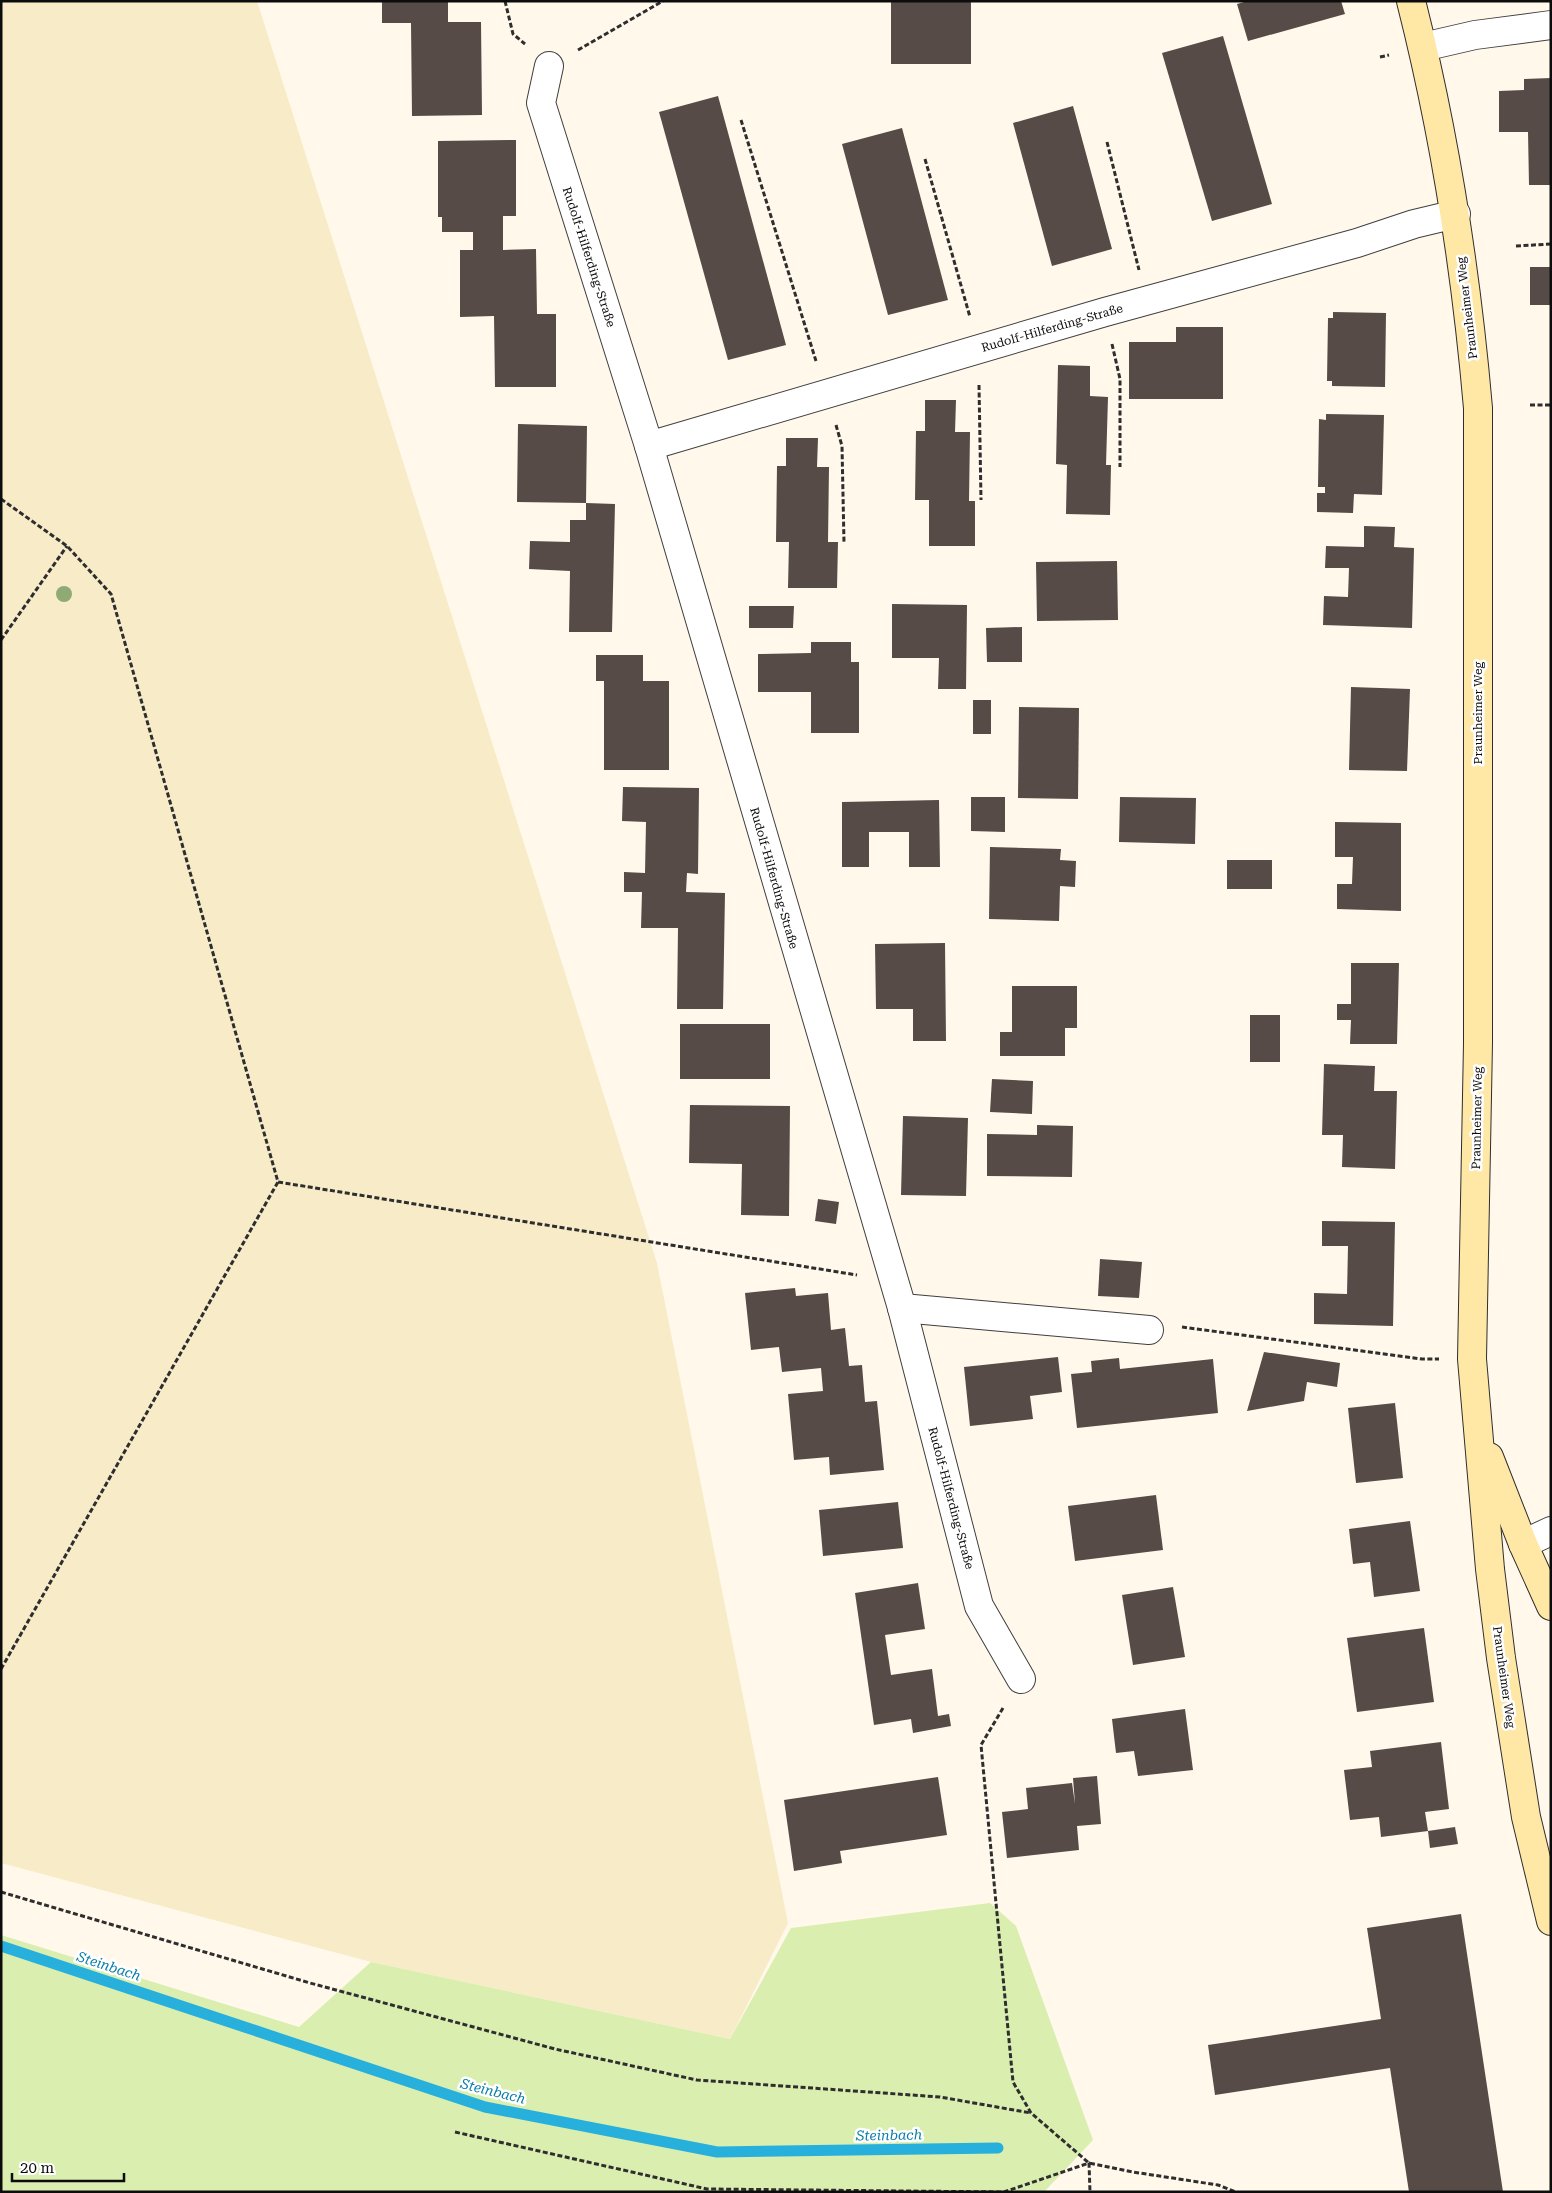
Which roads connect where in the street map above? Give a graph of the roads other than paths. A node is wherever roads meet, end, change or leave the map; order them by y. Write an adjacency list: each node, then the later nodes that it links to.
1 (1411, 1): 3 (main road, Praunheimer Weg)
2 (1551, 25): 3 (street)
3 (1423, 47): 5 (main road, Praunheimer Weg)
4 (549, 66): 6 (street, Rudolf-Hilferding-Straße)
5 (1456, 214): 6 (street, Rudolf-Hilferding-Straße); 9 (main road, Praunheimer Weg)
6 (649, 446): 7 (street, Rudolf-Hilferding-Straße)
7 (902, 1308): 8 (street); 13 (street, Rudolf-Hilferding-Straße)
8 (1149, 1330)
9 (1478, 1430): 11 (main road, Praunheimer Weg); 14 (main road, Praunheimer Weg)
10 (1551, 1532): 11 (street)
11 (1523, 1544): 12 (main road, Praunheimer Weg)
12 (1551, 1606)
13 (1021, 1679)
14 (1551, 1921)

